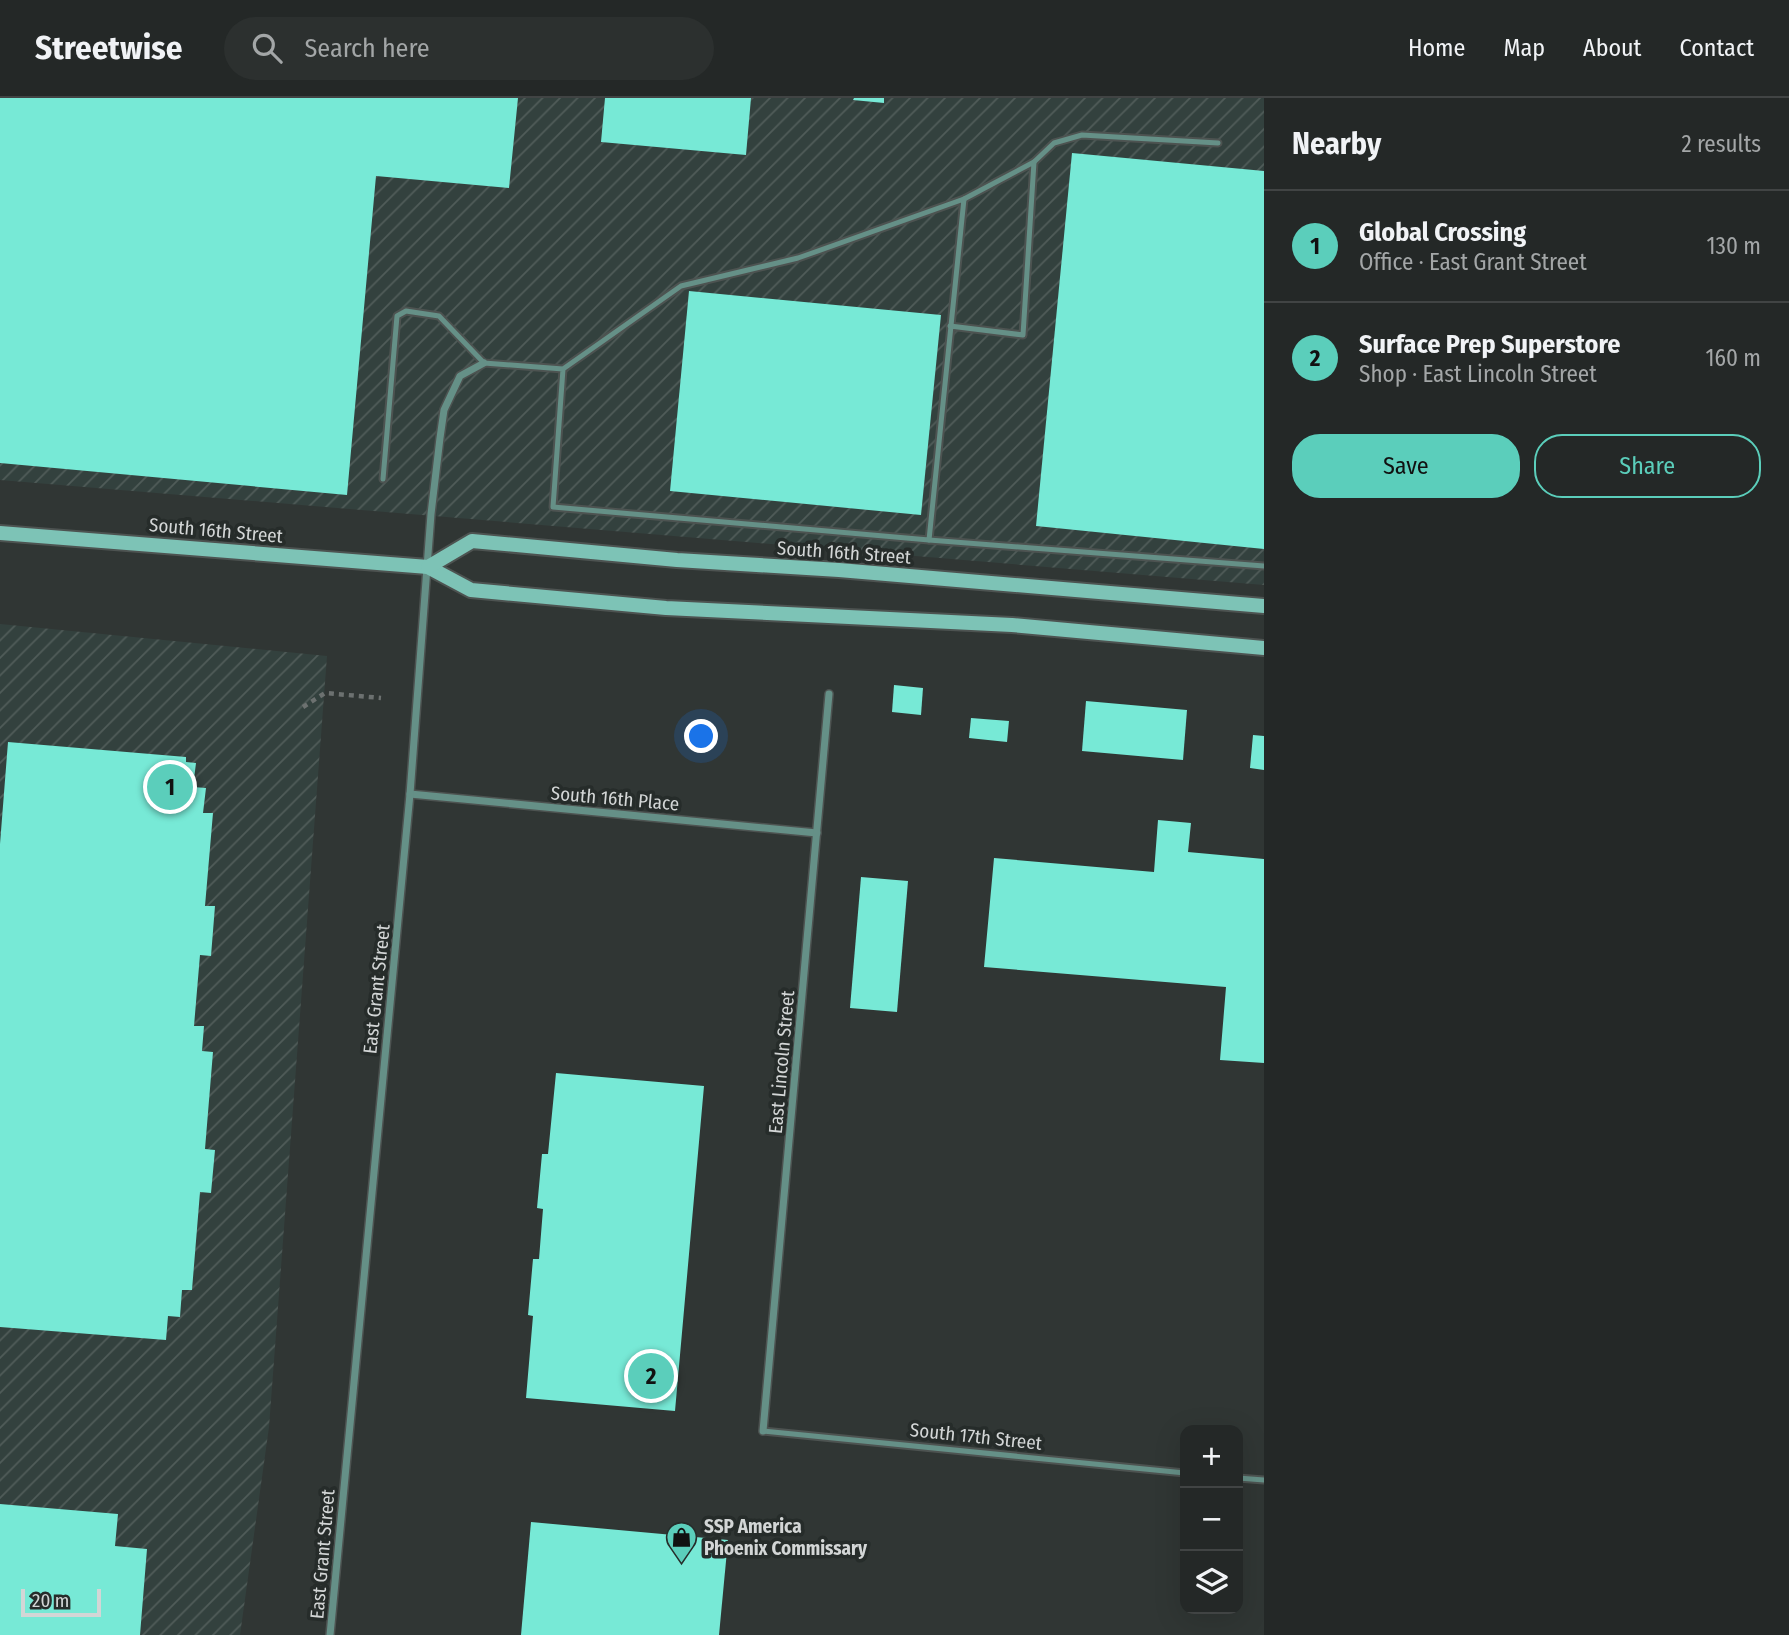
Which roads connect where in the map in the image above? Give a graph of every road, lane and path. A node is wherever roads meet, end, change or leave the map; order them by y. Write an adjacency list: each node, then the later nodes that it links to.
1 (1218, 143): 2 (lane)
2 (1034, 162): 3 (lane); 4 (lane)
3 (964, 199): 4 (lane); 6 (lane)
4 (950, 326): 9 (lane)
5 (484, 363): 6 (lane); 7 (lane); 11 (street, East Grant Street)
6 (563, 369): 9 (lane)
7 (383, 479)
8 (0, 533): 11 (main road, South 16th Street)
9 (929, 540): 10 (lane)
10 (1264, 566)
11 (428, 567): 12 (main road, South 16th Street); 13 (main road, South 16th Street); 17 (street, East Grant Street)
12 (1264, 606)
13 (1264, 648)
14 (829, 694): 18 (street, East Lincoln Street)
15 (381, 698): 16 (path)
16 (303, 707)
17 (410, 794): 18 (street, South 16th Place); 23 (street, East Grant Street)
18 (817, 833): 19 (street, East Lincoln Street)
19 (763, 1431): 20 (lane, South 17th Street)
20 (1180, 1473)
21 (1243, 1478): 22 (lane)
22 (1264, 1480)
23 (330, 1635)

